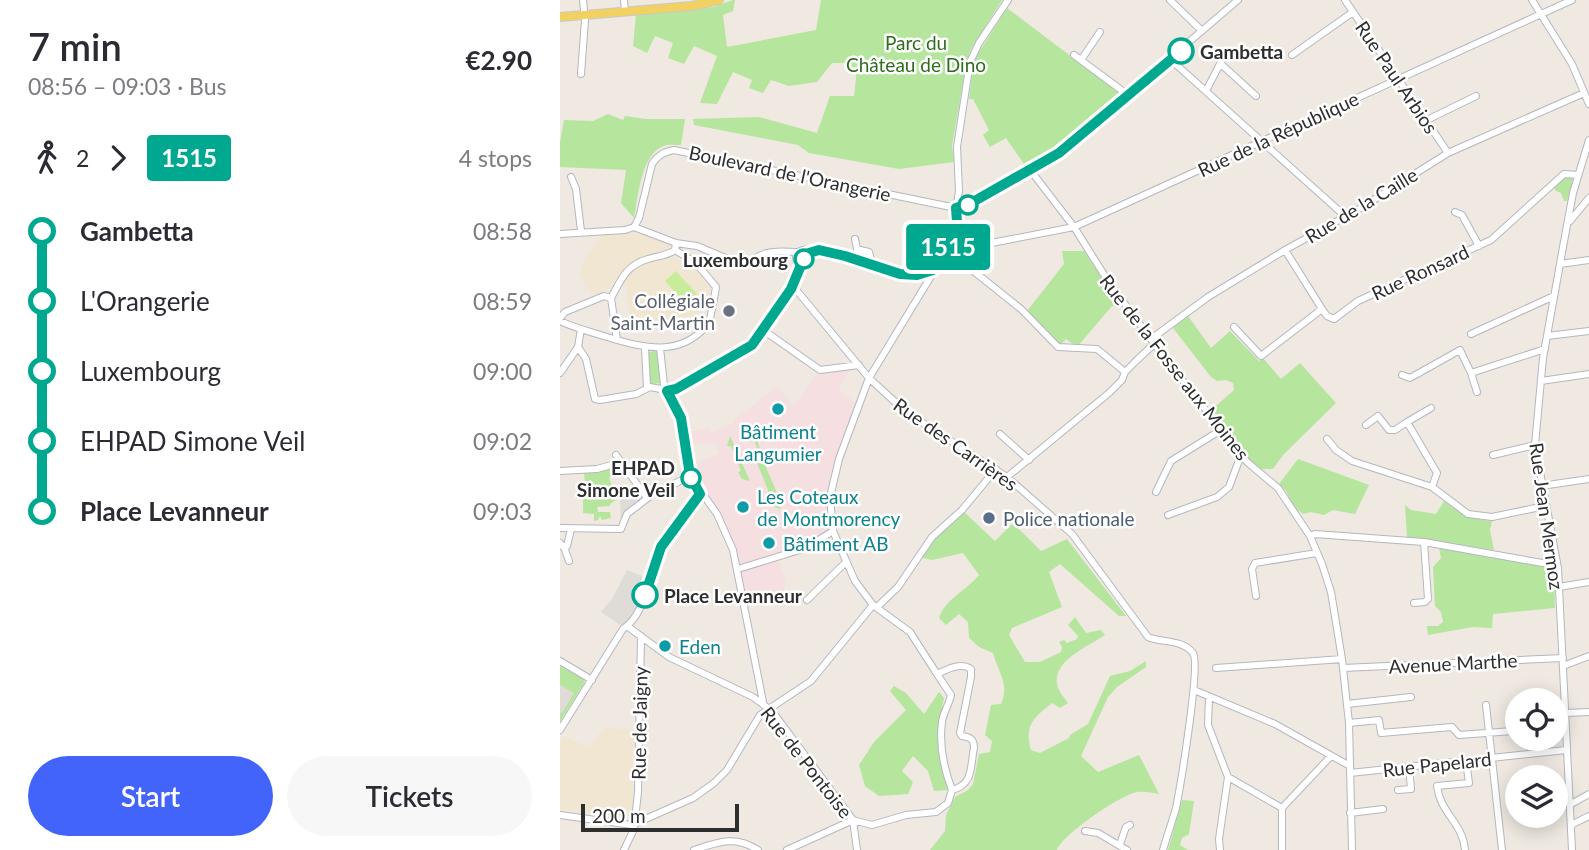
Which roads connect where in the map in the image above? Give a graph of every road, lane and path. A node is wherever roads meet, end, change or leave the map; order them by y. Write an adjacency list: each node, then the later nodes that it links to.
1 (583, 0): 12 (street)
2 (624, 0): 10 (street)
3 (719, 0): 10 (main road)
4 (1007, 0): 38 (street)
5 (1170, 0): 15 (street)
6 (1238, 0): 15 (street)
7 (1345, 0): 11 (street, Rue Paul Arbios)
8 (1532, 0): 13 (street)
9 (1572, 0): 13 (street, Rue de la République)
10 (625, 12): 12 (main road)
11 (1353, 12): 17 (street); 22 (street, Rue Paul Arbios)
12 (585, 15): 14 (main road); 21 (street)
13 (1541, 15): 22 (street, Rue de la République); 24 (street)
14 (560, 17)
15 (1202, 31): 19 (street)
16 (1100, 32): 25 (street)
17 (1292, 55)
18 (1224, 56): 20 (street)
19 (1171, 60): 23 (street); 25 (street)
20 (1221, 64): 23 (street); 26 (street)
21 (581, 74)
22 (1399, 79): 29 (street, Rue Paul Arbios); 31 (street, Rue de la République)
23 (1206, 91): 31 (street)
24 (1584, 93): 28 (street); 32 (street, Rue de la Caille)
25 (1128, 95): 33 (street)
26 (1256, 96)
27 (1476, 96): 29 (street)
28 (1589, 104)
29 (1427, 120): 32 (street, Rue Paul Arbios)
30 (1589, 140): 34 (street, Rue Jean Mermoz)
31 (1262, 141): 40 (street); 44 (street, Rue de la République)
32 (1448, 153): 40 (street, Rue de la Caille)
33 (1031, 171): 38 (street); 44 (street, Rue de la Fosse aux Moines)
34 (1578, 175): 36 (street, Rue Jean Mermoz); 49 (street, Rue Ronsard)
35 (571, 177): 45 (street)
36 (1573, 196): 37 (street); 42 (street, Rue Jean Mermoz)
37 (1587, 200): 42 (street, Rue Jean Mermoz)
38 (956, 208): 41 (street); 43 (street, Boulevard de l'Orangerie)
39 (1455, 212): 49 (street)
40 (1346, 217): 53 (street, Rue de la Caille)
41 (957, 222): 48 (street); 52 (street)
42 (1567, 225): 58 (street, Rue Jean Mermoz)
43 (635, 227): 45 (street); 50 (street)
44 (1074, 227): 48 (street, Rue de la République); 74 (street, Rue de la Fosse aux Moines)
45 (581, 231): 46 (street)
46 (560, 234)
47 (855, 239): 55 (street)
48 (976, 246): 59 (street)
49 (1479, 246): 65 (street, Rue Ronsard)
50 (675, 247): 54 (street); 64 (street); 77 (street)
51 (819, 250): 54 (street); 55 (street); 57 (street)
52 (947, 250): 59 (street); 60 (street)
53 (1286, 250): 65 (street); 74 (street, Rue de la Caille)
54 (798, 252): 57 (street); 61 (street)
55 (858, 255): 60 (street)
56 (1589, 260): 58 (street)
57 (802, 263): 61 (street)
58 (1560, 264): 63 (street, Rue Jean Mermoz)
59 (970, 267): 80 (street)
60 (933, 270): 85 (street)
61 (799, 272): 62 (street)
62 (793, 286): 69 (street); 79 (street, Rue des Carrières)
63 (1555, 296): 71 (street); 72 (street, Rue Jean Mermoz)
64 (611, 298): 66 (street); 73 (street)
65 (1322, 309): 67 (street)
66 (560, 319): 68 (street)
67 (1234, 327)
68 (581, 329): 73 (street); 75 (street)
69 (763, 330): 79 (street); 88 (street)
70 (1589, 331): 72 (street)
71 (1471, 334)
72 (1547, 336): 78 (street, Rue Jean Mermoz)
73 (617, 340): 76 (street)
74 (1153, 342): 80 (street, Rue de la Caille); 93 (street, Rue de la Fosse aux Moines)
75 (578, 347): 81 (street); 87 (street)
76 (645, 348): 77 (street); 87 (street)
77 (660, 348): 88 (street)
78 (1545, 349): 82 (street); 86 (street, Rue Jean Mermoz)
79 (859, 365): 85 (street, Rue des Carrières)
80 (1125, 372): 100 (street, Rue de la Caille)
81 (560, 373)
82 (1471, 373): 84 (street); 89 (street)
83 (1589, 374): 86 (street)
84 (1402, 375)
85 (869, 378): 102 (street, Rue des Carrières); 116 (street)
86 (1541, 381): 96 (street, Rue Jean Mermoz)
87 (647, 388): 88 (street)
88 (667, 391): 104 (street)
89 (1477, 392)
90 (1431, 408): 91 (street)
91 (1407, 422): 92 (street); 108 (street)
92 (1366, 425)
93 (1221, 430): 98 (street, Rue de la Fosse aux Moines); 110 (street)
94 (1000, 434): 100 (street)
95 (1326, 439): 108 (street)
96 (1535, 445): 99 (street); 107 (street, Rue Jean Mermoz)
97 (617, 455): 101 (street)
98 (1241, 455): 113 (street); 117 (street, Rue de la Fosse aux Moines)
99 (1493, 455)
100 (1029, 460): 105 (street, Rue de la Caille)
101 (622, 462): 103 (street); 115 (street)
102 (996, 469): 105 (street, Rue des Carrières); 130 (street)
103 (560, 471)
104 (690, 475): 109 (street); 111 (street)
105 (1007, 477): 143 (street, Rue des Carrières)
106 (1589, 479): 107 (street)
107 (1541, 486): 112 (street, Rue Jean Mermoz)
108 (1432, 487): 112 (street)
109 (660, 491)
110 (1156, 492)
111 (700, 494): 124 (street); 131 (street)
112 (1545, 506): 123 (street, Rue Jean Mermoz)
113 (1168, 514)
114 (560, 528): 115 (street)
115 (571, 529): 119 (street)
116 (833, 531): 122 (street); 124 (street)
117 (1310, 536): 118 (street); 120 (street, Rue de la Fosse aux Moines)
118 (1424, 542): 123 (street); 129 (street)
119 (562, 545): 121 (street)
120 (1317, 553): 127 (street); 134 (street, Rue de la Fosse aux Moines)
121 (569, 561)
122 (846, 562): 128 (street); 130 (street)
123 (1556, 562): 126 (street, Rue Jean Mermoz)
124 (738, 569): 142 (street)
125 (1589, 582): 126 (street)
126 (1559, 587): 136 (street, Rue Jean Mermoz)
127 (1256, 596)
128 (807, 600)
129 (1413, 603)
130 (875, 606): 139 (street); 150 (street)
131 (627, 626): 132 (street, Rue de Pontoise); 140 (street)
132 (641, 636): 144 (street, Rue de Pontoise); 175 (street, Rue de Jaigny)
133 (1589, 656): 136 (street, Avenue Marthe)
134 (1342, 659): 137 (street); 138 (street, Rue de la Fosse aux Moines)
135 (560, 661): 140 (street)
136 (1563, 662): 138 (street, Avenue Marthe); 141 (street, Rue Jean Mermoz)
137 (1216, 668)
138 (1343, 668): 148 (street, Rue de la Fosse aux Moines)
139 (937, 674): 165 (street); 165 (street)
140 (592, 680): 154 (street)
141 (1565, 688)
142 (760, 690): 144 (street); 147 (street)
143 (1194, 690): 145 (street); 186 (street)
144 (749, 695): 147 (street, Rue de Pontoise)
145 (1209, 697): 159 (street); 164 (street)
146 (1411, 697): 148 (street)
147 (763, 702): 150 (street, Rue de Pontoise)
148 (1347, 704): 153 (street, Rue de la Fosse aux Moines)
149 (1486, 705): 156 (street)
150 (770, 709): 174 (street, Rue de Pontoise); 175 (street)
151 (1589, 712): 152 (street)
152 (1568, 713)
153 (1349, 723): 156 (street); 163 (street, Rue de la Fosse aux Moines)
154 (560, 730)
155 (1505, 732): 156 (street)
156 (1489, 733): 160 (street)
157 (1557, 751): 160 (street, Rue Papelard)
158 (1566, 751): 168 (street, Rue Jean Mermoz)
159 (1331, 756): 163 (street); 169 (street)
160 (1492, 758): 161 (street, Rue Papelard); 191 (street)
161 (1466, 761): 162 (street, Rue Papelard); 190 (street)
162 (1409, 766): 163 (street, Rue Papelard); 166 (street)
163 (1350, 769): 171 (street, Rue de la Fosse aux Moines)
164 (1228, 777): 169 (street); 187 (street)
165 (952, 790): 174 (street)
166 (1398, 790)
167 (1589, 794): 168 (street)
168 (1571, 804): 177 (street, Rue Jean Mermoz)
169 (1282, 808): 188 (street)
170 (1383, 809): 171 (street)
171 (1350, 813): 189 (street, Rue de la Fosse aux Moines)
172 (560, 815): 175 (street)
173 (1589, 816): 177 (street)
174 (853, 820): 183 (street); 184 (street, Rue de Pontoise)
175 (634, 824): 180 (street, Rue de Jaigny)
176 (1130, 825): 179 (street)
177 (1572, 825): 192 (street, Rue Jean Mermoz)
178 (1085, 831): 179 (street)
179 (1119, 844): 185 (street)
180 (624, 850)
181 (694, 850): 182 (street)
182 (758, 850)
183 (787, 850)
184 (857, 850)
185 (1127, 850)
186 (1163, 850)
187 (1220, 850)
188 (1282, 850)
189 (1352, 850)
190 (1465, 850)
191 (1502, 850)
192 (1572, 850)

